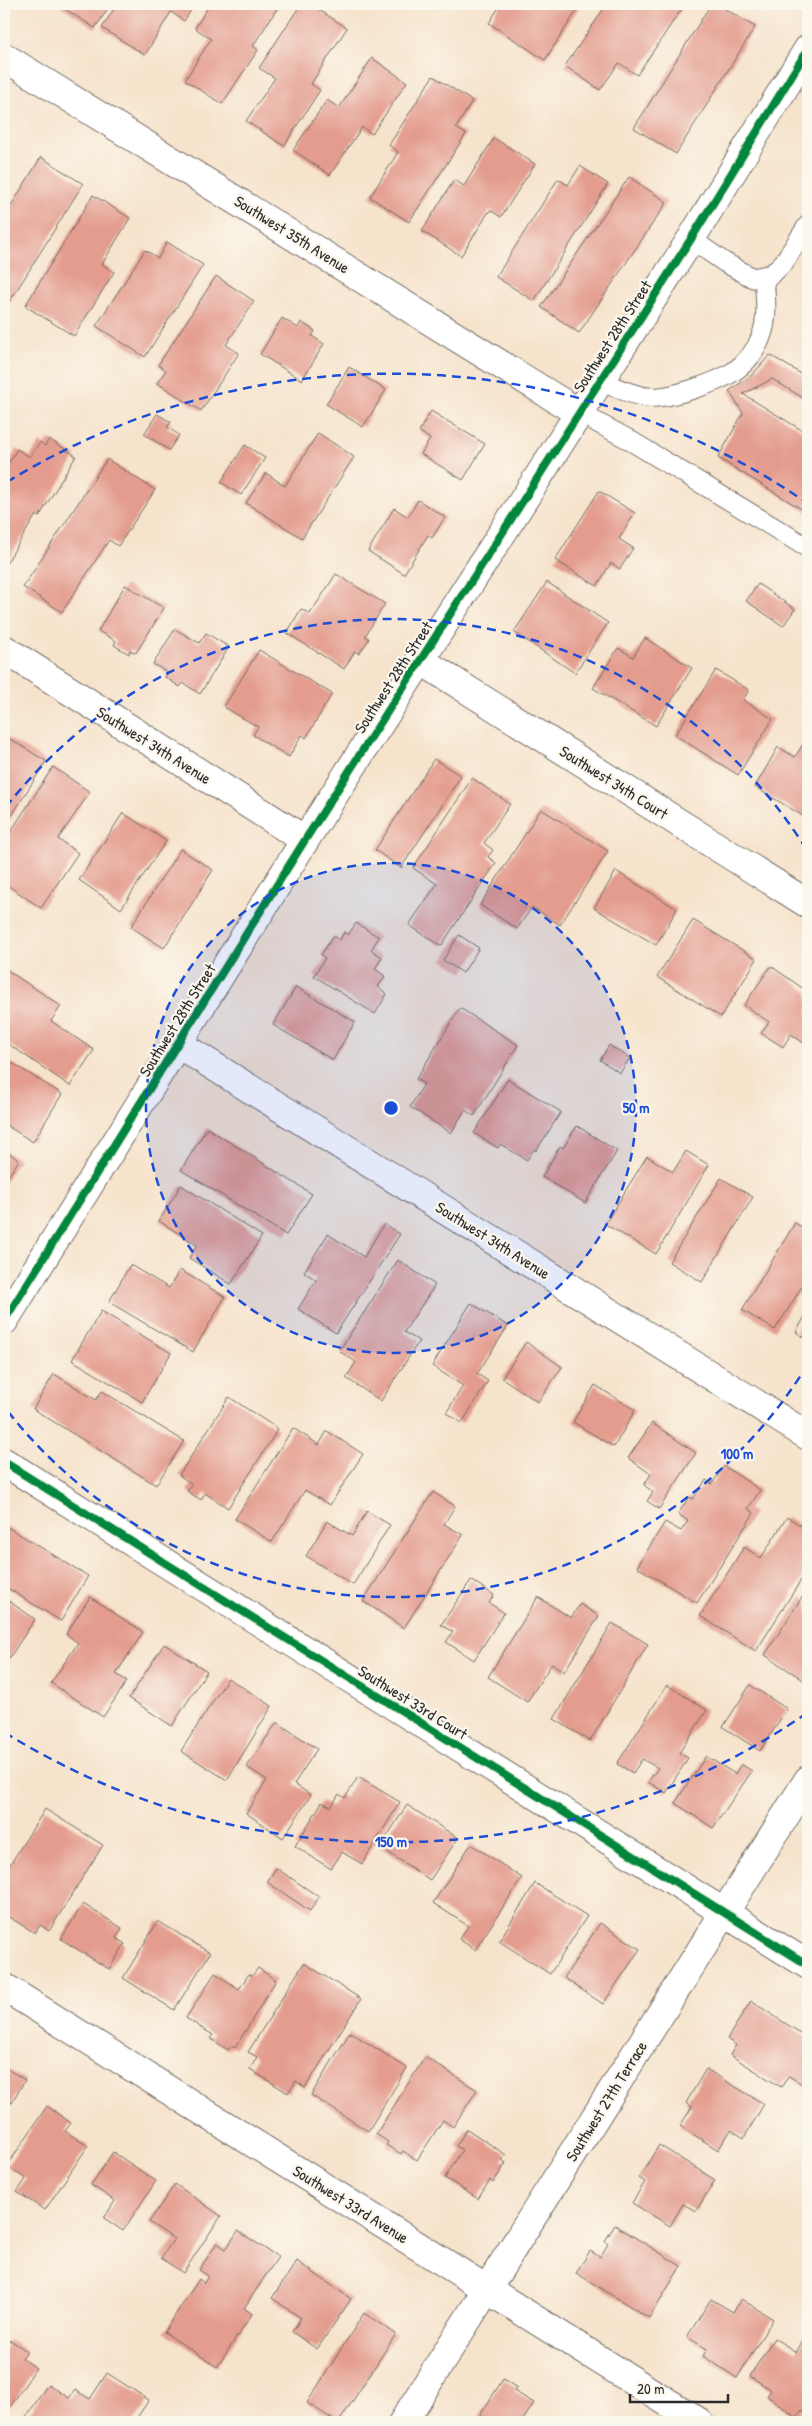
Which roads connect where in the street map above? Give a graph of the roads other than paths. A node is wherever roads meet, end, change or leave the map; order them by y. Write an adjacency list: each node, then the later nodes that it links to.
1 (808, 49): 4 (street, Southwest 28th Street)
2 (4, 57): 7 (street, Southwest 35th Avenue)
3 (808, 226): 5 (lane)
4 (691, 239): 5 (lane); 6 (street, Southwest 28th Street)
5 (764, 276): 6 (lane)
6 (600, 381): 7 (street, Southwest 28th Street)
7 (579, 413): 8 (lane); 10 (street, Southwest 28th Street)
8 (808, 548)
9 (4, 649): 11 (street, Southwest 34th Avenue)
10 (420, 660): 11 (street, Southwest 28th Street); 12 (street, Southwest 34th Court)
11 (305, 840): 13 (street, Southwest 28th Street)
12 (808, 904)
13 (178, 1044): 14 (street, Southwest 28th Street); 15 (street, Southwest 34th Avenue)
14 (4, 1321)
15 (808, 1436)
16 (4, 1462): 18 (street, Southwest 33rd Court)
17 (808, 1780): 18 (street, Southwest 27th Terrace)
18 (725, 1913): 19 (street, Southwest 33rd Court); 21 (street, Southwest 27th Terrace)
19 (808, 1965)
20 (4, 1986): 21 (street, Southwest 33rd Avenue)
21 (487, 2289): 22 (street, Southwest 27th Terrace); 23 (street, Southwest 33rd Avenue)
22 (403, 2422)
23 (699, 2422)

